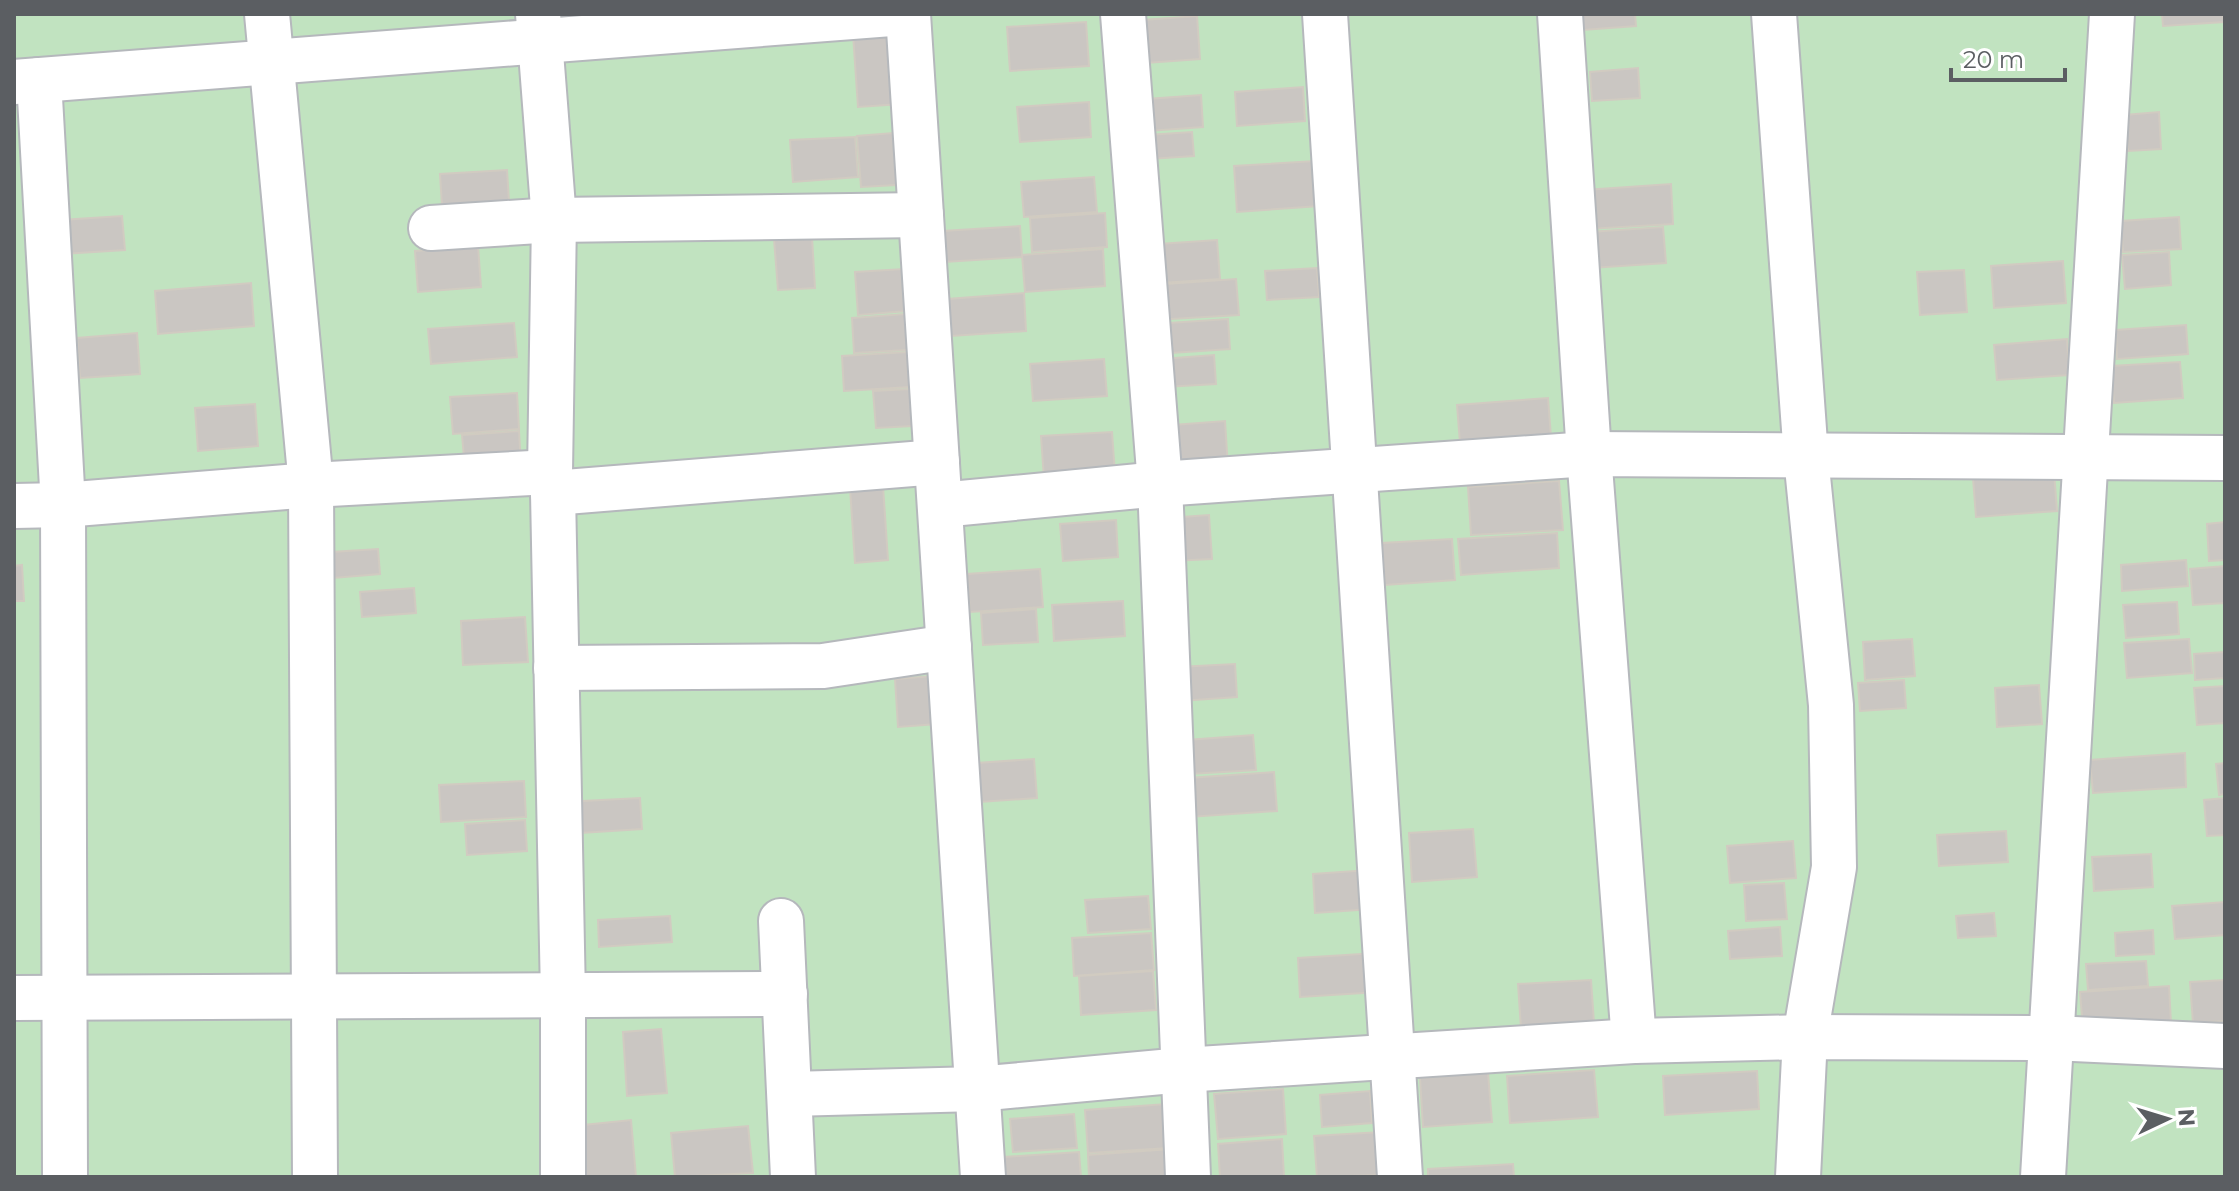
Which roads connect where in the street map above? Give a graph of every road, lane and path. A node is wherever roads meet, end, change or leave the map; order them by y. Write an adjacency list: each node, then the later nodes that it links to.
1 (267, 14): 11 (street)
2 (891, 14): 9 (street)
3 (908, 14): 13 (street)
4 (1123, 14): 23 (street)
5 (1325, 14): 21 (street)
6 (1560, 14): 16 (street)
7 (1774, 14): 18 (street)
8 (2112, 14): 17 (street)
9 (739, 20): 10 (street)
10 (539, 28): 11 (street); 14 (street)
11 (272, 62): 12 (street); 24 (street)
12 (26, 81): 25 (street)
13 (921, 215): 14 (street); 20 (street)
14 (554, 220): 15 (street); 22 (street)
15 (431, 228)
16 (1589, 454): 18 (street); 21 (street); 38 (street)
17 (2086, 456): 18 (street); 19 (street); 37 (street)
18 (1806, 457): 36 (street)
19 (2225, 458)
20 (937, 462): 22 (street); 26 (street)
21 (1355, 471): 23 (street); 40 (street)
22 (552, 483): 24 (street); 29 (street)
23 (1160, 484): 26 (street); 41 (street)
24 (311, 485): 25 (street); 32 (street)
25 (63, 505): 27 (street); 33 (street)
26 (940, 505): 28 (street)
27 (14, 506)
28 (949, 647): 29 (street); 42 (street)
29 (556, 668): 34 (street)
30 (781, 921): 31 (street)
31 (785, 994): 34 (street); 43 (street)
32 (313, 996): 33 (street); 34 (street); 45 (street)
33 (64, 997): 35 (street); 44 (street)
34 (563, 997): 46 (street)
35 (14, 998)
36 (1805, 1037): 37 (street); 38 (street); 51 (street)
37 (2052, 1038): 39 (street); 52 (street)
38 (1634, 1041): 40 (street)
39 (2225, 1046)
40 (1392, 1055): 41 (street); 50 (street)
41 (1183, 1070): 42 (street); 49 (street)
42 (977, 1089): 43 (street); 48 (street)
43 (790, 1094): 47 (street)
44 (65, 1177)
45 (315, 1177)
46 (563, 1177)
47 (793, 1177)
48 (983, 1177)
49 (1188, 1177)
50 (1400, 1177)
51 (1798, 1177)
52 (2043, 1177)

